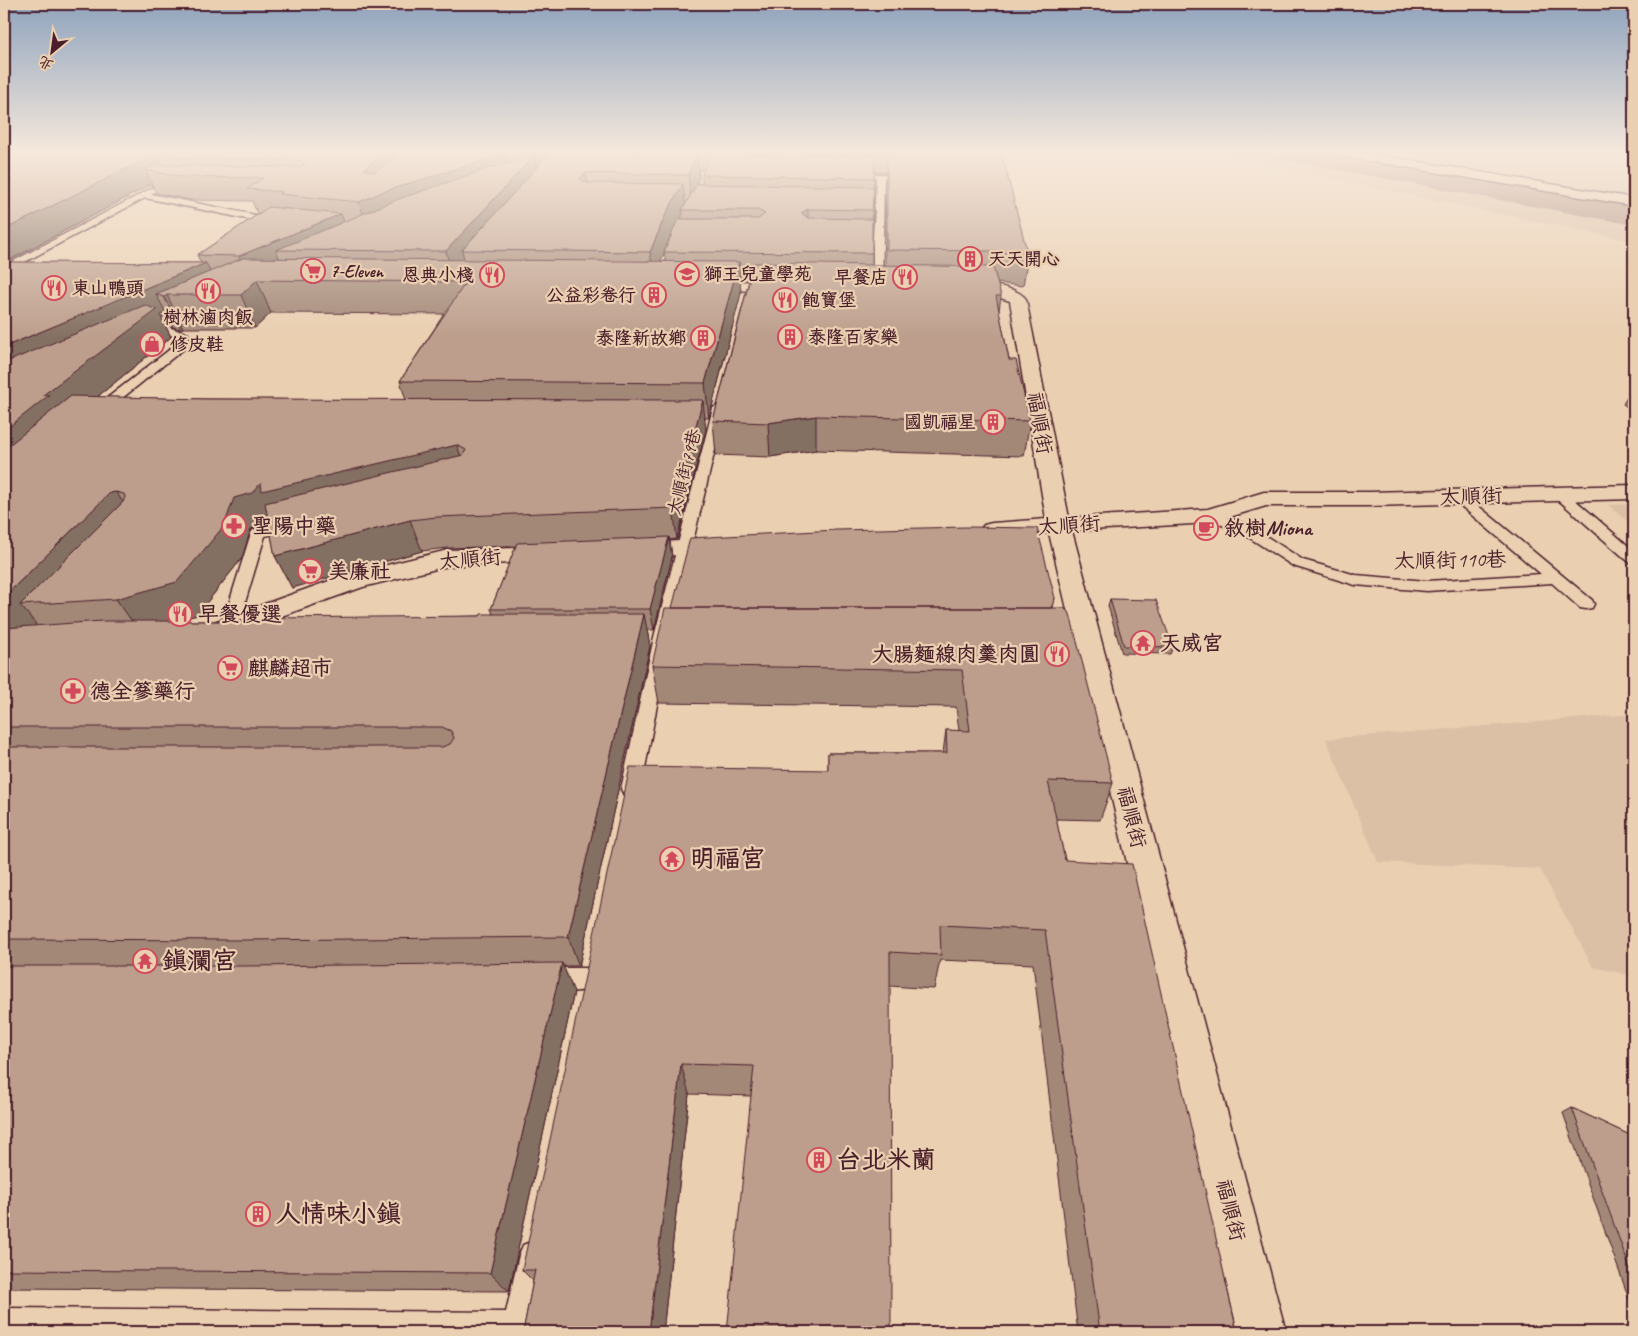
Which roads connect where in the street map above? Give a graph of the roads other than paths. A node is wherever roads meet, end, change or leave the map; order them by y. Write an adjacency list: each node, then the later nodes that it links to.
1 (113, 213): 7 (lane)
2 (238, 213): 4 (lane)
3 (878, 213): 6 (lane)
4 (288, 223)
5 (838, 240): 6 (lane)
6 (878, 241): 11 (lane)
7 (7, 277)
8 (685, 286): 9 (street)
9 (799, 287)
10 (858, 287): 11 (street)
11 (878, 287): 12 (street)
12 (898, 287)
13 (947, 288): 24 (street, 福順街)
14 (218, 298): 15 (street)
15 (157, 326): 16 (street); 18 (lane)
16 (112, 346)
17 (722, 397): 27 (lane, 太順街79巷)
18 (106, 420)
19 (1634, 492): 20 (street, 太順街)
20 (1560, 494): 21 (street, 太順街); 30 (lane)
21 (1459, 497): 22 (street, 太順街); 31 (lane)
22 (1210, 516): 24 (street, 太順街); 31 (lane, 太順街110巷)
23 (306, 521): 33 (lane)
24 (1059, 526): 25 (street, 太順街); 41 (street, 福順街)
25 (970, 532)
26 (744, 545): 27 (street)
27 (685, 548): 28 (street); 35 (lane, 太順街79巷)
28 (616, 551)
29 (566, 553): 33 (street, 太順街)
30 (1634, 559)
31 (1556, 578): 32 (lane)
32 (1586, 604)
33 (235, 632): 34 (street, 太順街)
34 (190, 638)
35 (626, 813)
36 (591, 979): 37 (lane)
37 (523, 980)
38 (539, 1230): 40 (lane)
39 (4, 1323): 40 (lane)
40 (518, 1330)
41 (1262, 1332)

